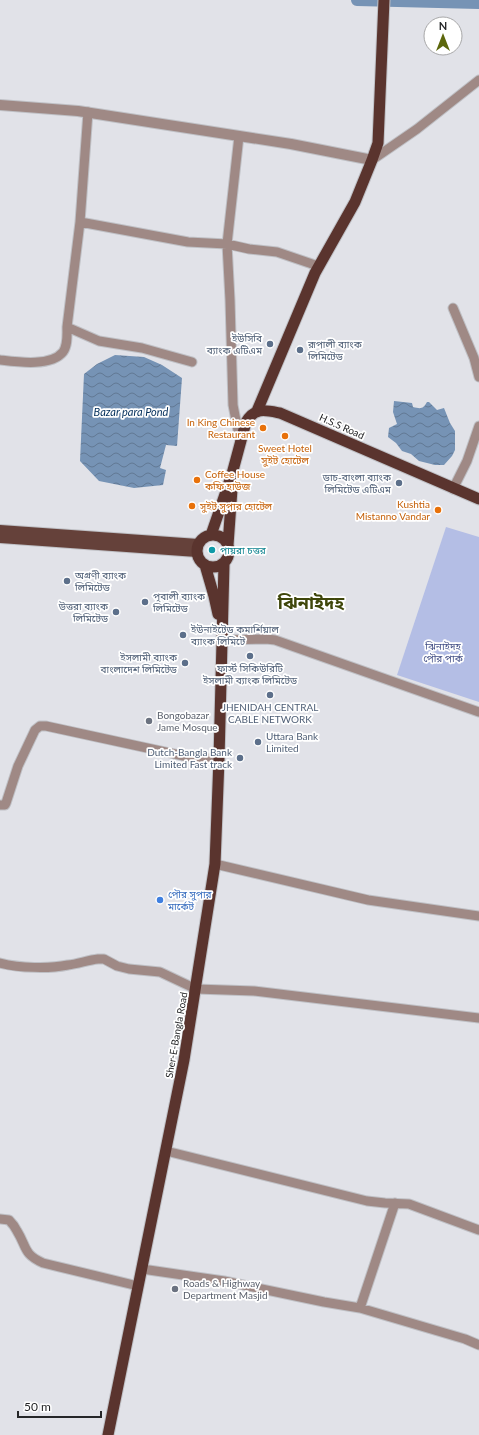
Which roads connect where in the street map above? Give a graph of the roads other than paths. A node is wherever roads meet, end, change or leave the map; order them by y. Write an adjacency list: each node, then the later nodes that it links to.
1 (384, 0): 6 (highway)
2 (479, 80): 6 (street)
3 (0, 105): 4 (street)
4 (88, 112): 5 (street); 7 (street)
5 (239, 136): 6 (street); 8 (street)
6 (372, 160): 9 (highway)
7 (80, 222): 8 (street); 11 (street)
8 (227, 244): 9 (street); 17 (street)
9 (318, 266): 15 (highway)
10 (453, 308): 14 (street)
11 (67, 327): 12 (street); 13 (street)
12 (0, 360)
13 (192, 362)
14 (479, 377)
15 (258, 411): 17 (highway); 19 (highway, H.S.S Road)
16 (479, 426): 19 (street)
17 (240, 441): 18 (highway)
18 (232, 474): 22 (highway); 24 (highway)
19 (453, 489): 20 (highway, H.S.S Road)
20 (479, 499)
21 (0, 530): 25 (main road)
22 (211, 535): 24 (highway); 25 (highway)
23 (0, 538): 25 (main road)
24 (228, 545): 26 (highway)
25 (197, 548): 27 (highway)
26 (224, 564): 27 (highway); 28 (highway, Sher-E-Bangla Road)
27 (205, 566): 28 (highway, Sher-E-Bangla Road)
28 (222, 637): 29 (street); 30 (highway, Sher-E-Bangla Road)
29 (479, 712)
30 (219, 759): 31 (street); 32 (highway, Sher-E-Bangla Road)
31 (0, 805)
32 (215, 864): 33 (street); 35 (highway, Sher-E-Bangla Road)
33 (479, 916)
34 (0, 963): 35 (street)
35 (196, 989): 36 (street); 37 (highway, Sher-E-Bangla Road)
36 (479, 1018)
37 (166, 1151): 38 (street); 41 (highway, Sher-E-Bangla Road)
38 (394, 1203): 40 (street); 43 (street)
39 (0, 1219): 42 (street)
40 (479, 1230)
41 (142, 1268): 42 (highway, Sher-E-Bangla Road); 43 (street)
42 (138, 1286): 45 (highway, Sher-E-Bangla Road)
43 (360, 1308): 44 (street)
44 (479, 1345)
45 (108, 1435)

